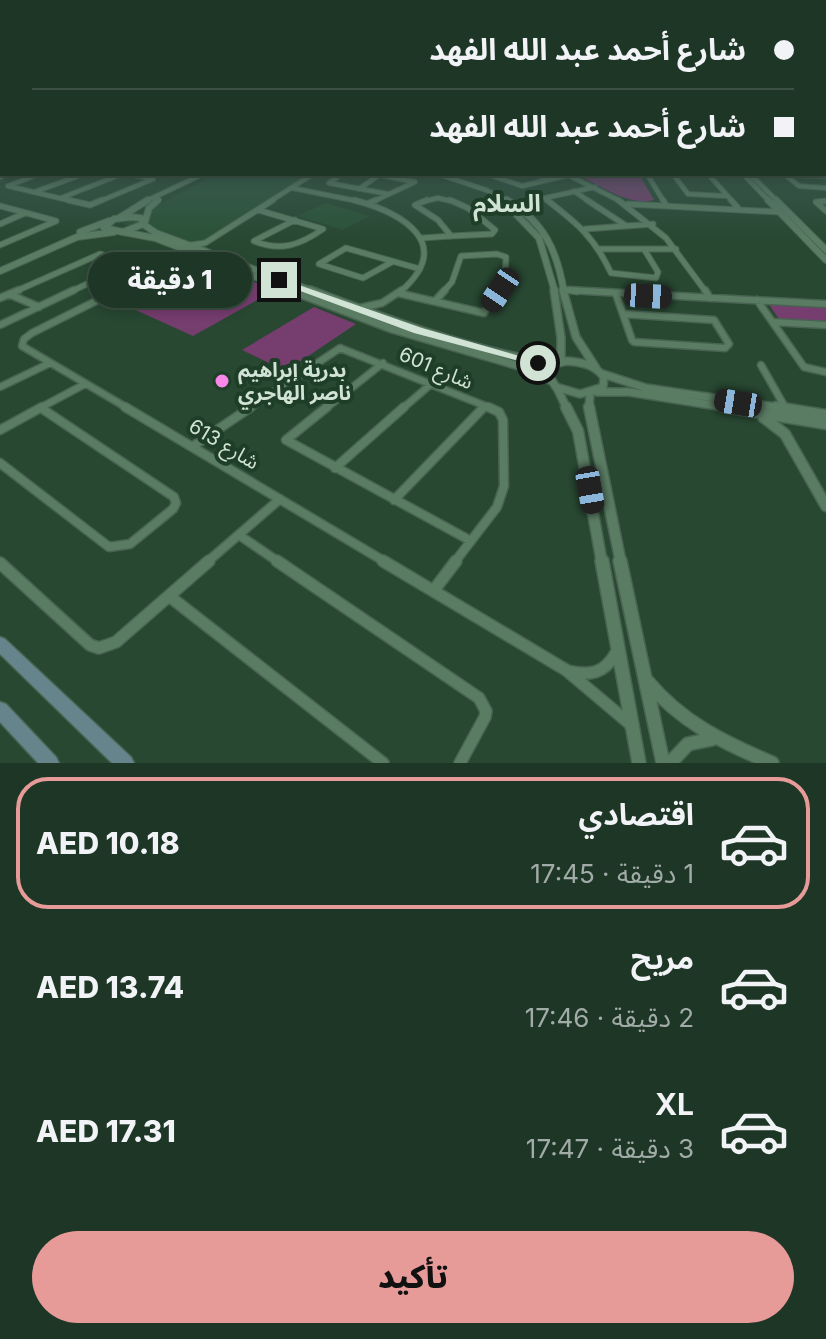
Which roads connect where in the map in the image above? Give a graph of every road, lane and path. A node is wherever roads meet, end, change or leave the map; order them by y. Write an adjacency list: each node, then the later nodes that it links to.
1 (34, 176): 30 (street)
2 (78, 176): 30 (street)
3 (117, 176): 33 (street)
4 (139, 176): 33 (street)
5 (195, 176): 46 (street)
6 (208, 176): 49 (street)
7 (310, 176): 25 (street)
8 (339, 176): 27 (street)
9 (375, 176): 27 (street)
10 (386, 176): 31 (street)
11 (433, 176): 58 (street)
12 (443, 176): 58 (street)
13 (493, 176): 23 (street)
14 (539, 176): 23 (street)
15 (564, 176): 23 (street)
16 (570, 176): 24 (street)
17 (648, 176): 37 (street)
18 (674, 176): 32 (street)
19 (710, 176): 32 (street)
20 (745, 176): 28 (street)
21 (752, 176): 28 (street)
22 (787, 176): 26 (street)
23 (550, 180)
24 (595, 187): 29 (street); 36 (street)
25 (292, 188): 35 (street); 42 (street)
26 (826, 188)
27 (359, 189): 31 (street)
28 (761, 189): 39 (street); 64 (street)
29 (574, 191): 52 (street); 53 (street)
30 (34, 192): 33 (street)
31 (390, 195): 35 (street)
32 (726, 196): 40 (street)
33 (60, 198)
34 (826, 201): 43 (street)
35 (369, 203): 57 (street)
36 (626, 204): 37 (street); 51 (street)
37 (666, 205): 40 (street)
38 (0, 206): 45 (street)
39 (774, 206): 41 (street); 44 (street)
40 (738, 208): 41 (street)
41 (765, 209): 44 (street)
42 (258, 210): 47 (street); 63 (street)
43 (826, 211)
44 (780, 212): 66 (street)
45 (27, 213): 50 (street); 59 (street)
46 (119, 218): 48 (street); 49 (street)
47 (295, 220): 47 (street)
48 (109, 221): 54 (street); 69 (street)
49 (144, 223): 55 (street); 65 (street)
50 (0, 224)
51 (653, 224): 52 (street); 62 (street)
52 (626, 226): 53 (street)
53 (585, 229): 60 (street)
54 (114, 232): 55 (street); 69 (street)
55 (123, 232): 65 (street)
56 (452, 237): 56 (street); 57 (street)
57 (422, 238): 70 (street)
58 (545, 239): 73 (street); 94 (street)
59 (0, 245)
60 (600, 249): 61 (street); 61 (street)
61 (644, 249): 62 (street)
62 (676, 249): 79 (street)
63 (202, 250): 65 (street); 65 (street, شارع 613); 72 (street)
64 (826, 250)
65 (186, 251): 71 (street, شارع 613)
66 (826, 260)
67 (392, 262): 67 (street); 70 (street)
68 (131, 263): 71 (street); 76 (street); 85 (street)
69 (0, 269)
70 (420, 269): 74 (street)
71 (156, 271): 92 (street, شارع 613)
72 (272, 280): 86 (street); 101 (street)
73 (564, 289): 75 (street); 80 (street)
74 (398, 293): 82 (street); 83 (street)
75 (583, 293): 77 (street); 80 (street)
76 (9, 294): 78 (street); 85 (street)
77 (616, 294): 79 (street); 87 (street)
78 (0, 298)
79 (710, 298): 81 (street)
80 (566, 299): 96 (street)
81 (757, 300): 84 (street); 89 (street)
82 (435, 301): 82 (street)
83 (381, 304): 86 (street); 88 (street)
84 (826, 304)
85 (39, 307): 90 (street)
86 (355, 308): 88 (street)
87 (623, 314): 87 (street)
88 (381, 317): 94 (street)
89 (773, 322): 91 (street); 97 (street)
90 (0, 325)
91 (826, 325)
92 (50, 363): 98 (street); 99 (street, شارع 613)
93 (383, 363): 100 (street, شارع 601); 112 (street, شارع 601); 116 (street)
94 (558, 363): 96 (street); 101 (street)
95 (761, 365): 105 (street)
96 (599, 371): 102 (street); 105 (street)
97 (826, 372)
98 (2, 384)
99 (85, 384): 104 (street); 112 (street, شارع 613)
100 (431, 384): 103 (street, شارع 601); 116 (street)
101 (553, 384): 102 (street); 113 (street)
102 (593, 393): 106 (street); 114 (street)
103 (485, 406): 118 (street); 121 (street, شارع 601)
104 (41, 408): 110 (street); 115 (street)
105 (787, 411): 107 (street)
106 (757, 414): 108 (street); 111 (street)
107 (826, 415)
108 (797, 420): 109 (street); 111 (street)
109 (826, 424)
110 (0, 430)
111 (785, 434): 119 (street)
112 (192, 447): 117 (street, شارع 613)
113 (584, 459): 114 (street); 126 (street)
114 (600, 460): 128 (street)
115 (0, 463)
116 (335, 468): 118 (street)
117 (280, 499): 120 (street); 123 (street, شارع 613)
118 (394, 500): 121 (street)
119 (826, 506)
120 (239, 535): 124 (street); 135 (street)
121 (471, 541): 123 (street, شارع 601)
122 (0, 563): 124 (street)
123 (434, 590): 127 (street, شارع 613)
124 (169, 596): 134 (street)
125 (0, 644): 133 (main road)
126 (618, 645): 127 (street); 130 (street)
127 (566, 670): 130 (street, شارع 613)
128 (644, 677): 131 (street); 137 (street)
129 (0, 710): 132 (main road)
130 (630, 724): 136 (street)
131 (713, 738): 138 (street); 139 (street)
132 (50, 763)
133 (125, 763)
134 (383, 763)
135 (460, 763)
136 (639, 763)
137 (663, 763)
138 (670, 763)
139 (772, 763)

